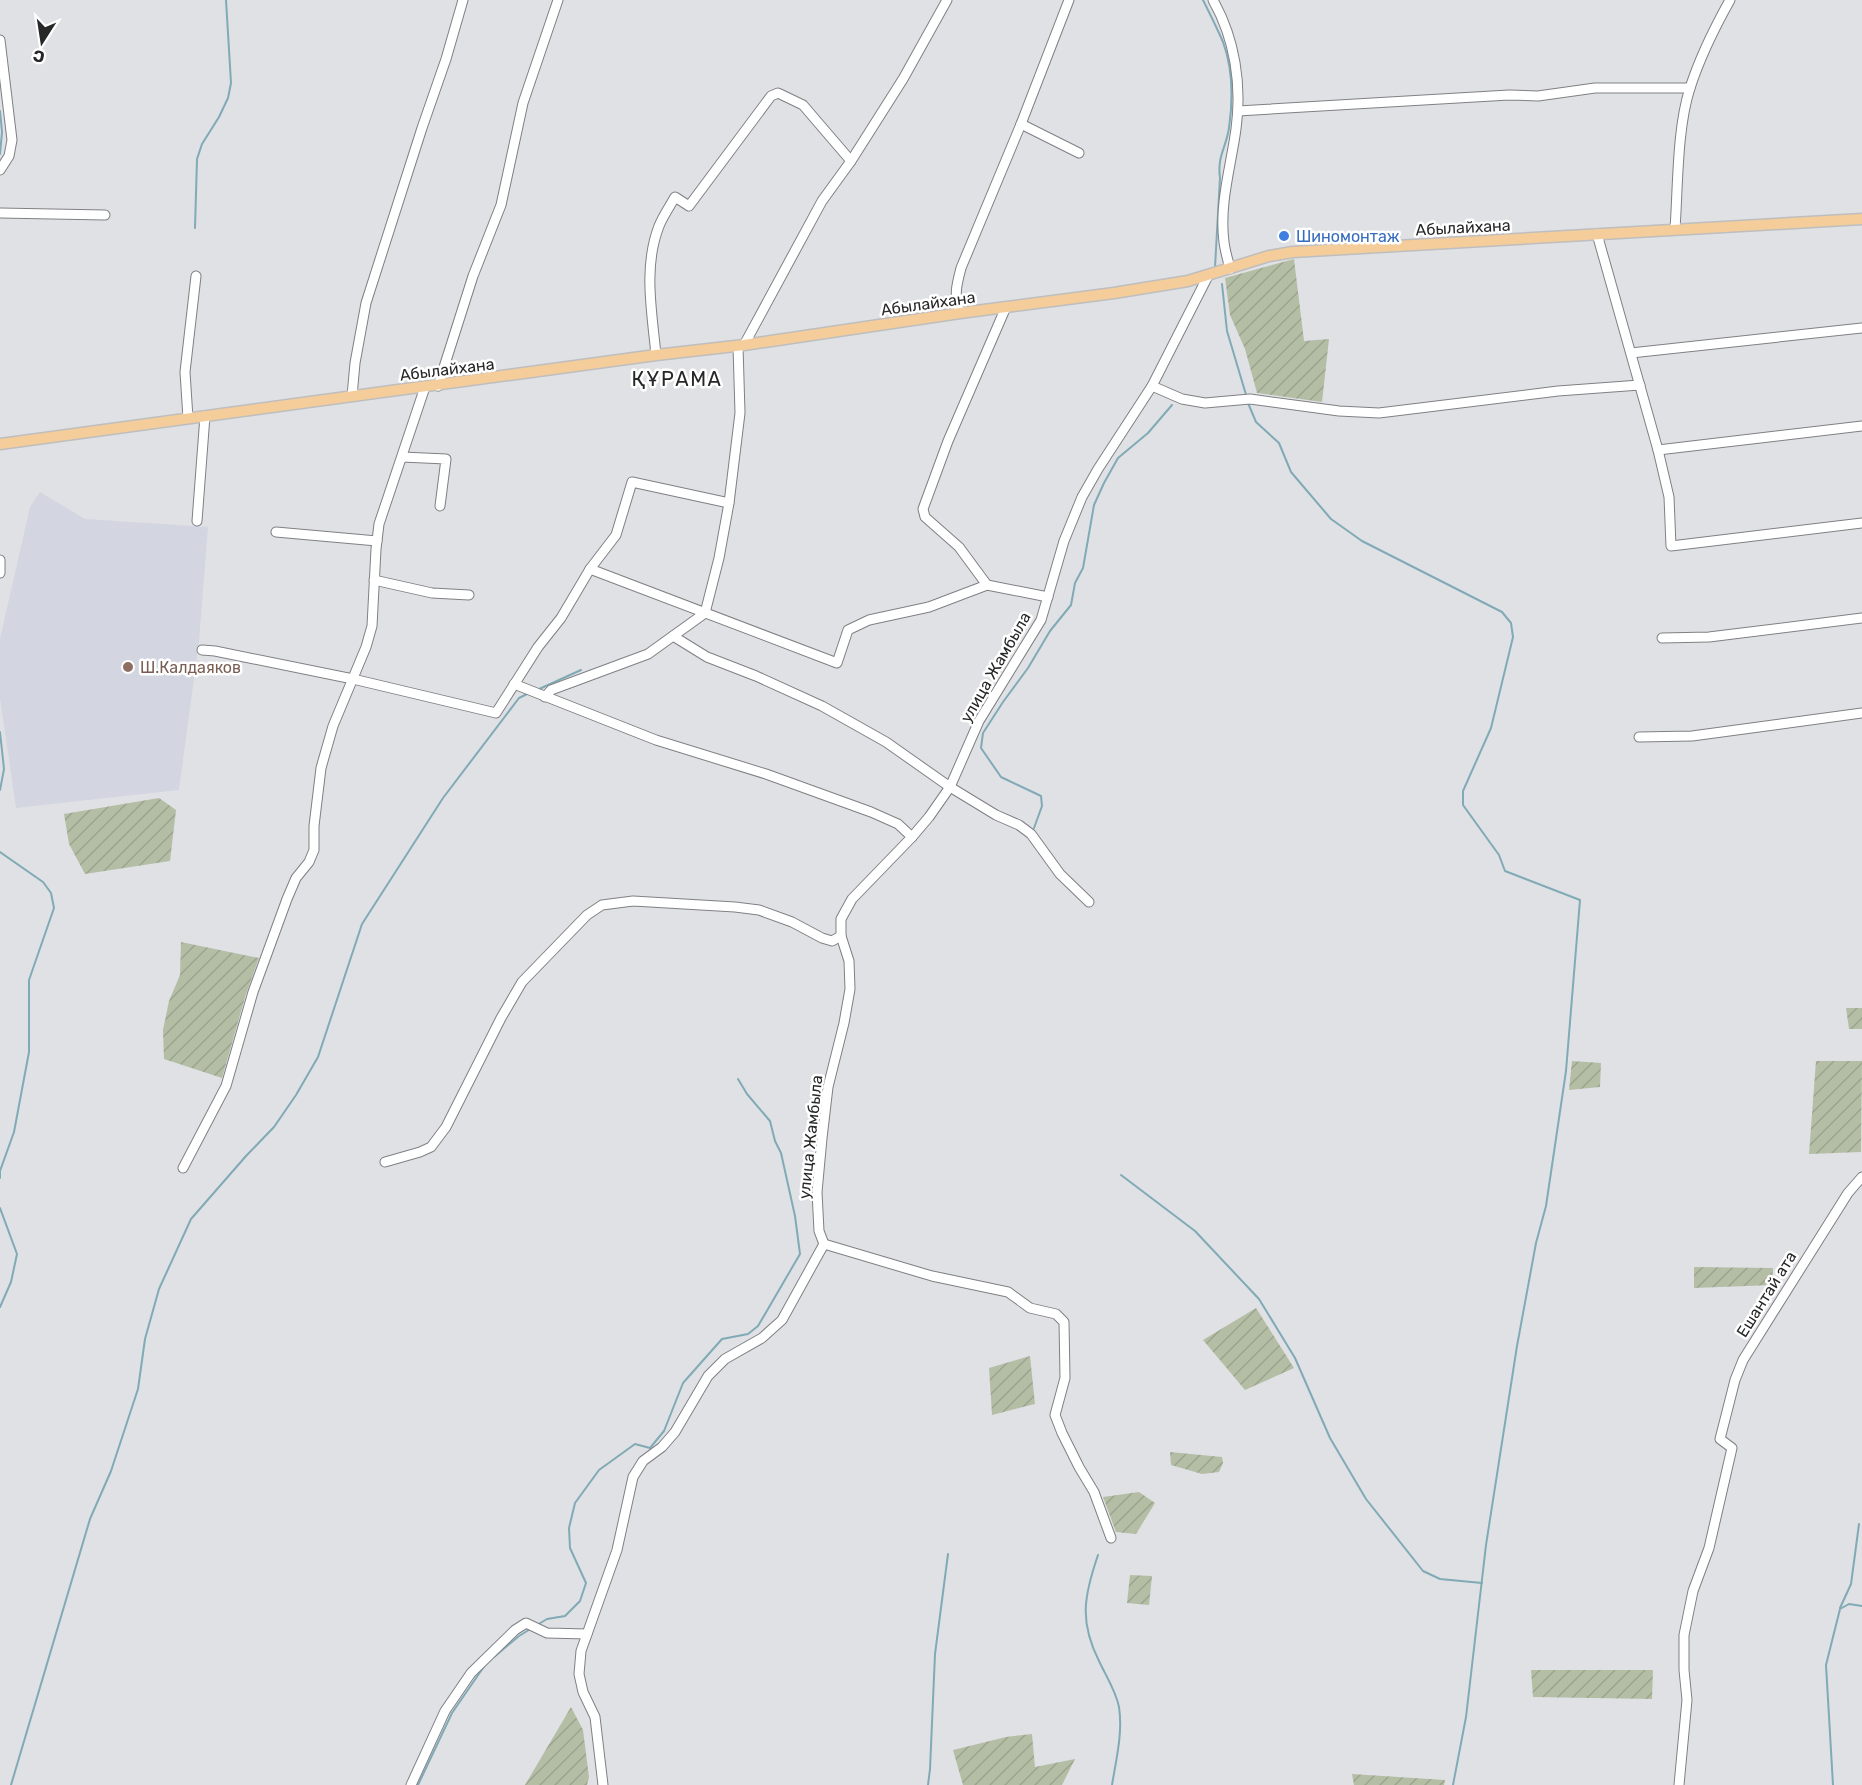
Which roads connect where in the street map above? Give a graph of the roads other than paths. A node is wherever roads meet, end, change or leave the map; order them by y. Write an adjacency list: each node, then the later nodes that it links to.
1 (464, 0): 32 (street)
2 (558, 0): 29 (street)
3 (947, 0): 12 (street)
4 (1069, 0): 10 (street)
5 (1214, 0): 9 (street)
6 (1730, 0): 8 (street)
7 (0, 40): 13 (street)
8 (1690, 88): 9 (street); 17 (street)
9 (1238, 111): 19 (street)
10 (1021, 124): 11 (street); 23 (street)
11 (1079, 153)
12 (851, 161): 25 (street); 27 (street)
13 (0, 170)
14 (0, 213): 15 (street)
15 (105, 215)
16 (1862, 219): 17 (main road, Абылайхана)
17 (1675, 229): 18 (main road, Абылайхана)
18 (1597, 234): 19 (main road, Абылайхана); 26 (street)
19 (1230, 269): 21 (main road, Абылайхана)
20 (196, 276): 34 (street)
21 (1208, 276): 22 (main road, Абылайхана); 30 (street, улица Жамбыла)
22 (1006, 307): 23 (main road, Абылайхана); 49 (street)
23 (960, 313): 25 (main road, Абылайхана)
24 (1862, 328): 26 (street)
25 (741, 346): 27 (main road, Абылайхана); 39 (street)
26 (1631, 353): 28 (street)
27 (656, 355): 29 (main road, Абылайхана)
28 (1640, 385): 30 (street); 37 (street)
29 (438, 386): 31 (main road, Абылайхана)
30 (1152, 386): 51 (street, улица Жамбыла)
31 (425, 387): 32 (main road, Абылайхана); 38 (street)
32 (352, 396): 33 (main road, Абылайхана)
33 (205, 416): 34 (main road, Абылайхана); 41 (street)
34 (188, 418): 36 (main road, Абылайхана)
35 (1862, 426): 37 (street)
36 (0, 444)
37 (1658, 450): 42 (street)
38 (402, 457): 40 (street); 44 (street)
39 (729, 503): 46 (street); 52 (street)
40 (440, 506)
41 (197, 521)
42 (1862, 523)
43 (276, 532): 44 (street)
44 (377, 541): 48 (street)
45 (0, 560): 47 (street)
46 (590, 569): 52 (street); 58 (street)
47 (0, 573)
48 (374, 580): 50 (street); 57 (street)
49 (987, 585): 51 (street); 52 (street)
50 (469, 595)
51 (1048, 597): 62 (street, улица Жамбыла)
52 (705, 613): 54 (street)
53 (1862, 618): 55 (street)
54 (673, 636): 59 (street); 62 (street)
55 (1662, 638)
56 (202, 650): 57 (street)
57 (353, 679): 58 (street); 67 (street)
58 (514, 684): 59 (street)
59 (545, 697): 63 (street)
60 (1862, 714): 61 (street)
61 (1640, 737)
62 (950, 787): 63 (street, улица Жамбыла); 64 (street)
63 (912, 837): 65 (street, улица Жамбыла)
64 (1089, 902)
65 (841, 936): 66 (street); 69 (street, улица Жамбыла)
66 (385, 1162)
67 (183, 1168)
68 (1862, 1177): 74 (street, Ешантай ата)
69 (824, 1244): 70 (street); 71 (street)
70 (1111, 1538)
71 (587, 1634): 72 (street); 73 (street)
72 (411, 1785)
73 (603, 1785)
74 (1679, 1785)

